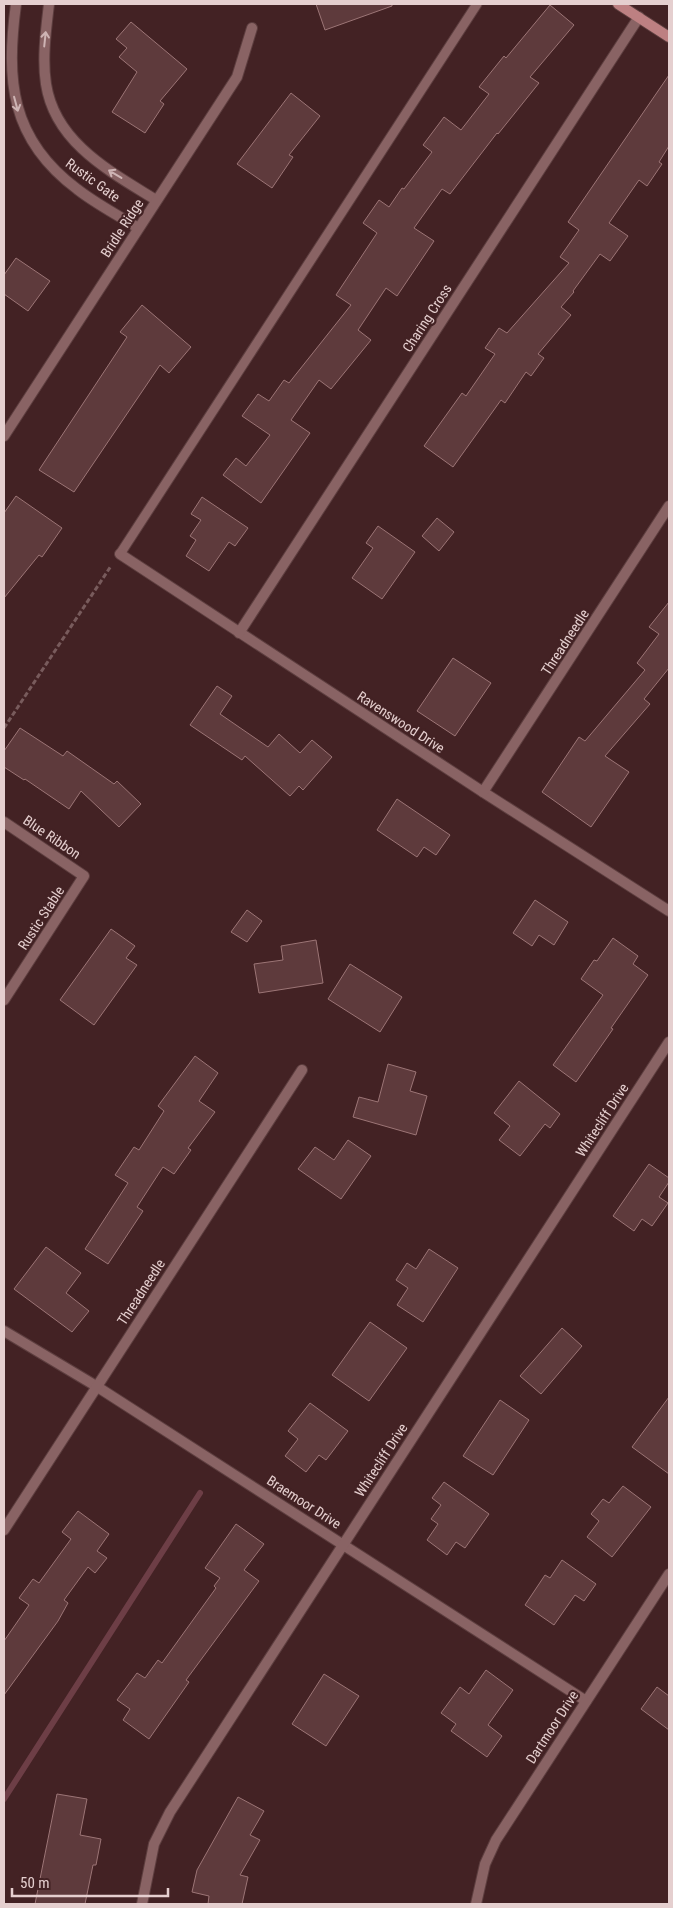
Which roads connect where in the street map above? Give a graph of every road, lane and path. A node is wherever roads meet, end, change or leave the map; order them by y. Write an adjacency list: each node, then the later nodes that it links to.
1 (16, 4): 9 (street, Rustic Gate, one-way to 9)
2 (49, 4): 8 (street, Rustic Gate, one-way to 2)
3 (477, 4): 12 (lane)
4 (618, 4): 5 (main road)
5 (639, 17): 7 (main road); 13 (street, Charing Cross)
6 (252, 28): 8 (street, Bridle Ridge)
7 (669, 37)
8 (156, 200): 9 (street, Bridle Ridge)
9 (138, 228): 10 (street, Bridle Ridge)
10 (4, 436)
11 (669, 506): 15 (street, Threadneedle)
12 (120, 554): 13 (street, Ravenswood Drive); 14 (path)
13 (239, 633): 15 (street, Ravenswood Drive)
14 (4, 728)
15 (484, 792): 18 (street, Ravenswood Drive)
16 (4, 822): 17 (street, Blue Ribbon)
17 (84, 876): 19 (street, Rustic Stable)
18 (669, 911)
19 (4, 1000)
20 (669, 1042): 25 (street, Whitecliff Drive)
21 (302, 1070): 23 (street, Threadneedle)
22 (4, 1331): 23 (street, Braemoor Drive)
23 (96, 1386): 24 (street, Threadneedle); 25 (street, Braemoor Drive)
24 (4, 1530)
25 (343, 1544): 27 (street, Braemoor Drive); 28 (street, Whitecliff Drive)
26 (669, 1574): 27 (street, Dartmoor Drive)
27 (586, 1701): 29 (street, Dartmoor Drive)
28 (142, 1904)
29 (476, 1904)

